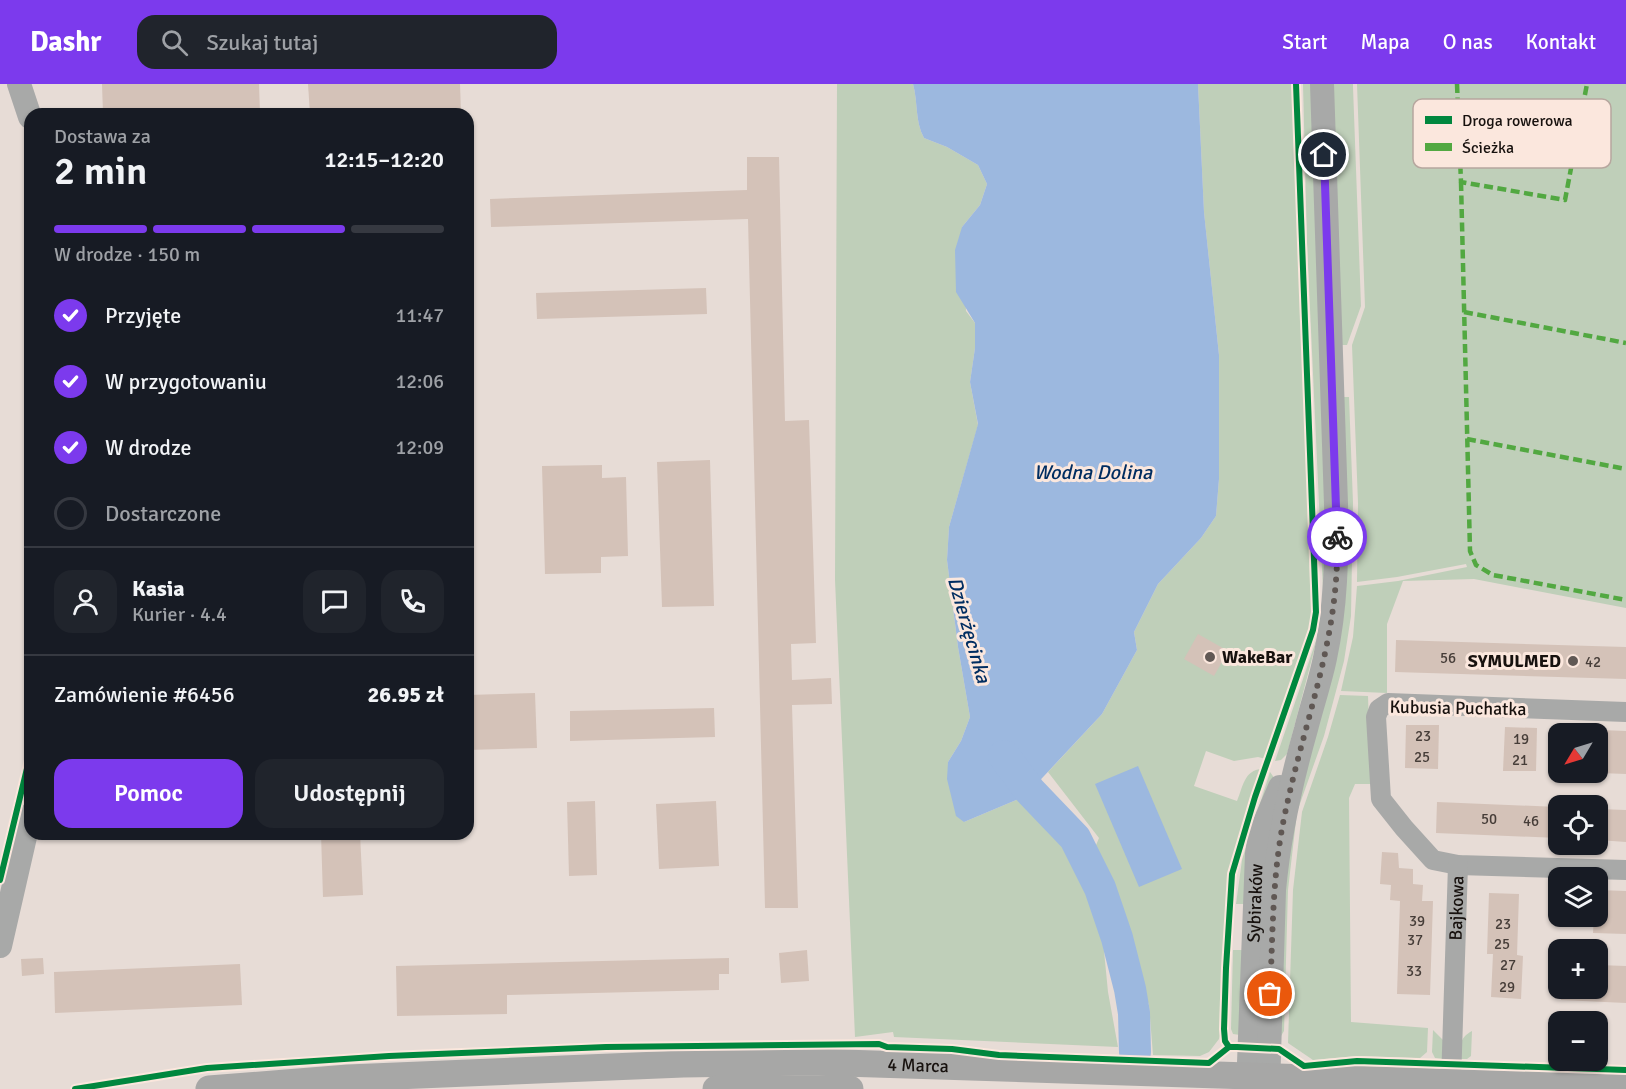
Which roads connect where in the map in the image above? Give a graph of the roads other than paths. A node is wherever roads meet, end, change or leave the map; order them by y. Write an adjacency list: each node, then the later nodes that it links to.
1 (19, 84): 3 (street)
2 (1322, 84): 9 (street, Sybiraków)
3 (27, 108)
4 (1626, 712): 6 (street, Kubusia Puchatka)
5 (24, 840): 8 (street)
6 (1458, 865): 7 (street, Bajkowa); 10 (street, Bajkowa)
7 (1626, 870)
8 (0, 946)
9 (1258, 1082): 10 (main road, 4 Marca); 12 (main road, 4 Marca)
10 (1451, 1082): 11 (main road, 4 Marca)
11 (1626, 1088)
12 (209, 1089)
13 (716, 1089): 14 (main road)
14 (850, 1089)

